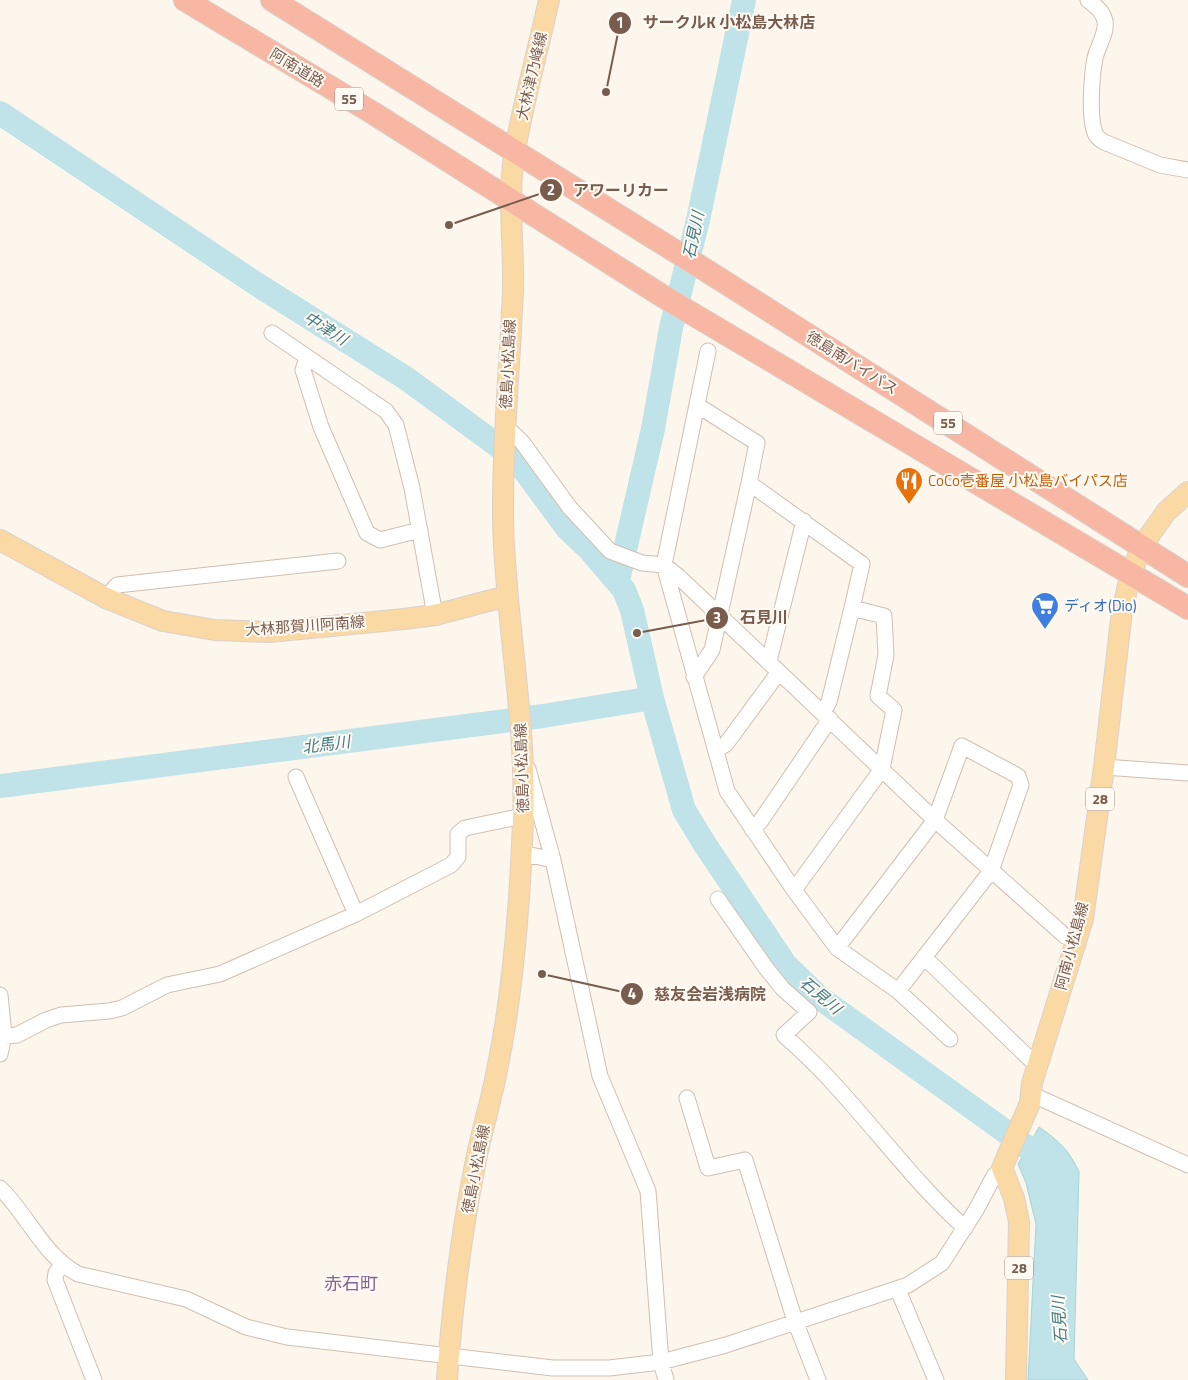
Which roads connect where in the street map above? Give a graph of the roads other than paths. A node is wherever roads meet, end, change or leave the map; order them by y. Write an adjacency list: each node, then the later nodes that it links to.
1 (185, 0): 7 (highway, 阿南道路 / 55)
2 (272, 0): 5 (highway, 55)
3 (549, 0): 5 (main road, 大林津乃峰線)
4 (1088, 0): 6 (street)
5 (515, 152): 7 (main road, 徳島小松島線); 18 (highway, 徳島南バイパス / 55)
6 (1188, 170)
7 (510, 200): 12 (main road, 徳島小松島線); 21 (highway, 55)
8 (272, 333): 10 (street)
9 (708, 351): 11 (street)
10 (307, 358): 16 (street); 16 (street)
11 (697, 405): 13 (street); 20 (street)
12 (505, 434): 20 (street); 23 (main road, 徳島小松島線)
13 (749, 483): 15 (street); 27 (street)
14 (1188, 492): 18 (main road, 阿南小松島線 / 28)
15 (804, 521): 25 (street); 29 (street)
16 (420, 530): 28 (street)
17 (0, 540): 24 (main road, 大林那賀川阿南線)
18 (1142, 546): 21 (main road, 阿南小松島線 / 28); 22 (highway, 徳島南バイパス / 55)
19 (338, 561): 24 (street)
20 (664, 565): 27 (street); 30 (street)
21 (1131, 573): 26 (highway, 55); 34 (main road, 阿南小松島線 / 28)
22 (1188, 576)
23 (507, 596): 28 (main road, 大林那賀川阿南線); 33 (main road, 徳島小松島線)
24 (106, 598): 28 (main road, 大林那賀川阿南線)
25 (852, 608): 31 (street); 35 (street)
26 (1188, 608)
27 (719, 614): 29 (street); 30 (street)
28 (436, 615)
29 (774, 666): 31 (street); 32 (street)
30 (694, 677): 32 (street)
31 (826, 715): 35 (street); 40 (street)
32 (716, 750): 40 (street)
33 (524, 754): 38 (main road, 徳島小松島線); 41 (street)
34 (1104, 767): 36 (street); 47 (main road, 阿南小松島線 / 28)
35 (882, 769): 39 (street); 44 (street)
36 (1188, 772)
37 (296, 777): 46 (street)
38 (523, 816): 42 (main road, 徳島小松島線); 46 (street)
39 (935, 820): 43 (street); 43 (street); 48 (street)
40 (752, 828): 44 (street)
41 (553, 860): 42 (street); 66 (street)
42 (521, 862): 65 (main road, 徳島小松島線)
43 (991, 871): 47 (street); 49 (street)
44 (794, 890): 48 (street)
45 (718, 899): 61 (street)
46 (356, 914): 52 (street)
47 (1077, 941): 55 (main road, 阿南小松島線 / 28)
48 (837, 948): 50 (street)
49 (924, 956): 50 (street); 55 (street)
50 (898, 991): 53 (street)
51 (0, 995): 52 (street)
52 (4, 1036): 54 (street)
53 (950, 1039)
54 (0, 1054)
55 (1038, 1064): 56 (main road, 阿南小松島線 / 28)
56 (1031, 1094): 58 (main road, 阿南小松島線 / 28); 59 (street)
57 (687, 1098): 64 (street)
58 (1002, 1164): 61 (street); 72 (main road, 28)
59 (1188, 1165)
60 (0, 1188): 62 (street)
61 (965, 1228): 63 (street)
62 (62, 1265): 65 (street); 67 (street)
63 (898, 1290): 64 (street); 71 (street)
64 (795, 1321): 66 (street); 70 (street)
65 (448, 1355): 66 (street); 68 (main road, 徳島小松島線)
66 (661, 1362): 69 (street)
67 (94, 1380)
68 (447, 1380)
69 (666, 1380)
70 (818, 1380)
71 (936, 1380)
72 (1016, 1380)

